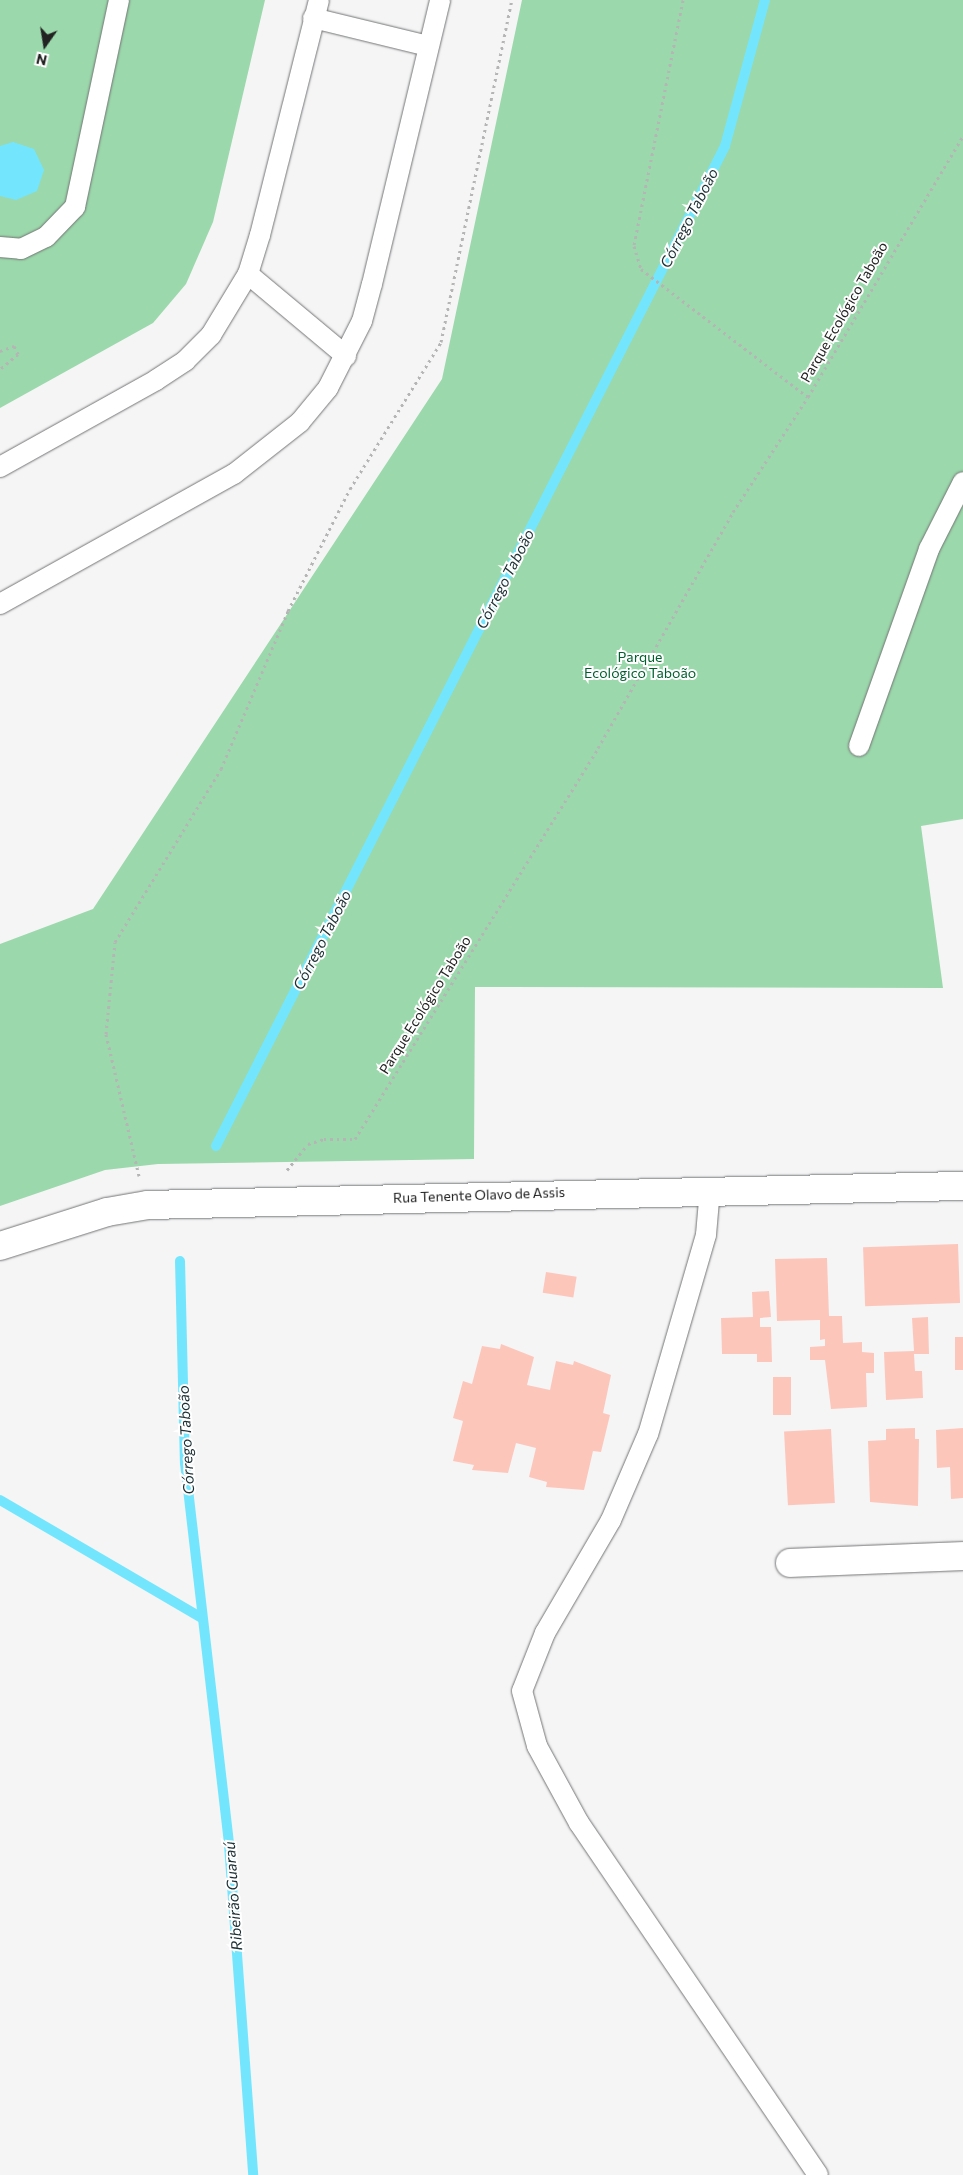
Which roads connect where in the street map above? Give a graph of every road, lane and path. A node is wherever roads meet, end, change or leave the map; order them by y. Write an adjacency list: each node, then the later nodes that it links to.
1 (119, 0): 8 (lane)
2 (440, 0): 6 (lane)
3 (512, 0): 21 (path)
4 (683, 0): 13 (path)
5 (316, 9): 6 (lane); 9 (lane)
6 (428, 46): 11 (lane)
7 (963, 136): 13 (path, Parque Ecológico Taboão)
8 (0, 247)
9 (248, 274): 11 (lane); 14 (lane)
10 (0, 351): 12 (path)
11 (346, 356): 16 (lane)
12 (0, 369)
13 (808, 397): 20 (path, Parque Ecológico Taboão)
14 (0, 467)
15 (963, 482): 17 (lane)
16 (0, 604)
17 (859, 746)
18 (963, 1186): 19 (street, Rua Tenente Olavo de Assis)
19 (710, 1189): 20 (street, Rua Tenente Olavo de Assis); 25 (lane)
20 (261, 1201): 21 (street, Rua Tenente Olavo de Assis)
21 (148, 1205): 22 (street, Rua Tenente Olavo de Assis)
22 (0, 1246)
23 (963, 1556): 24 (street)
24 (790, 1563)
25 (818, 2175)

